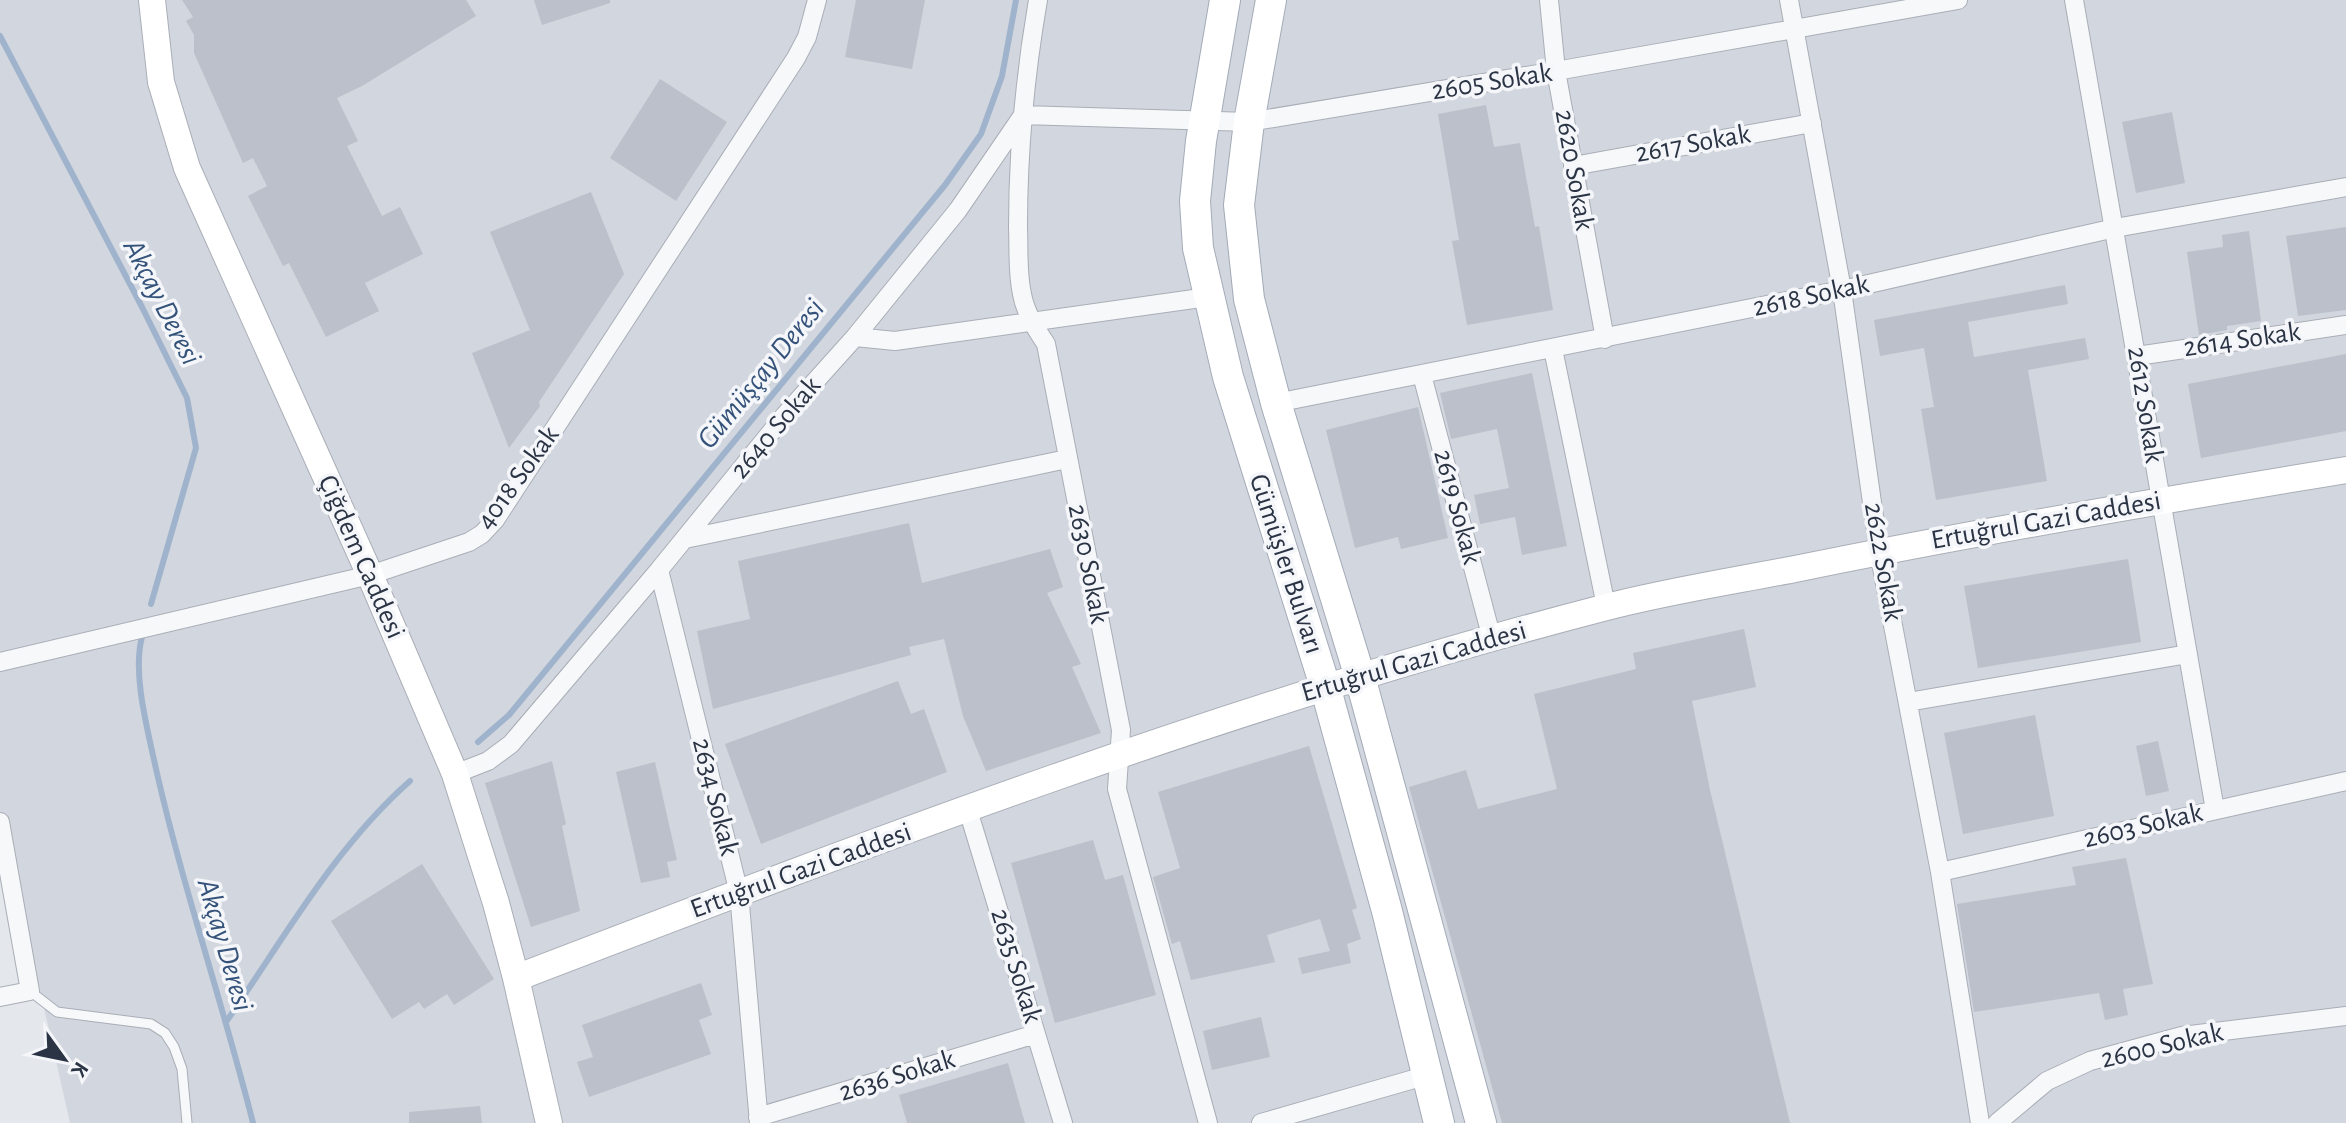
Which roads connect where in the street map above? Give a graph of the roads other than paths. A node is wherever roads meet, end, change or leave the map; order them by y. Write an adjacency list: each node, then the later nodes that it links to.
1 (152, 0): 35 (main road, Çiğdem Caddesi)
2 (817, 0): 35 (street, 4018 Sokak)
3 (1038, 0): 12 (street, 2630 Sokak)
4 (1225, 0): 13 (main road, Gümüşler Bulvarı)
5 (1271, 0): 14 (main road, Gümüşler Bulvarı)
6 (1549, 0): 11 (street, 2620 Sokak)
7 (1789, 0): 10 (street, 2622 Sokak)
8 (1958, 0): 10 (street, 2605 Sokak)
9 (2074, 0): 18 (street, 2612 Sokak)
10 (1795, 29): 11 (street, 2605 Sokak); 15 (street, 2622 Sokak)
11 (1556, 71): 14 (street, 2605 Sokak); 16 (street, 2620 Sokak)
12 (1023, 115): 13 (street, 2605 Sokak); 21 (street, 2630 Sokak); 23 (street, 2640 Sokak)
13 (1203, 121): 14 (street, 2605 Sokak); 20 (main road, Gümüşler Bulvarı)
14 (1249, 122): 28 (main road, Gümüşler Bulvarı)
15 (1812, 123): 16 (street, 2617 Sokak); 19 (street, 2622 Sokak)
16 (1573, 166): 24 (street, 2620 Sokak)
17 (2346, 187): 18 (street, 2618 Sokak)
18 (2115, 228): 19 (street, 2618 Sokak); 26 (street, 2612 Sokak)
19 (1842, 290): 24 (street, 2618 Sokak); 33 (street, 2622 Sokak)
20 (1208, 297): 21 (street); 41 (main road, Gümüşler Bulvarı)
21 (1032, 321): 23 (street); 29 (street, 2630 Sokak)
22 (2346, 325): 26 (street, 2614 Sokak)
23 (855, 337): 32 (street, 2640 Sokak)
24 (1605, 339): 25 (street, 2618 Sokak)
25 (1553, 349): 27 (street, 2618 Sokak); 36 (street)
26 (2137, 356): 31 (street, 2612 Sokak)
27 (1422, 375): 28 (street, 2618 Sokak); 37 (street, 2619 Sokak)
28 (1276, 403): 40 (main road, Gümüşler Bulvarı)
29 (1067, 459): 32 (street); 43 (street, 2630 Sokak)
30 (2346, 470): 31 (main road, Ertuğrul Gazi Caddesi)
31 (2161, 500): 33 (main road, Ertuğrul Gazi Caddesi); 38 (street, 2612 Sokak)
32 (685, 539): 34 (street, 2640 Sokak)
33 (1879, 552): 36 (main road, Ertuğrul Gazi Caddesi); 42 (street, 2622 Sokak)
34 (659, 570): 44 (street, 2640 Sokak); 50 (street, 2634 Sokak)
35 (370, 575): 39 (street, 4018 Sokak); 44 (main road, Çiğdem Caddesi)
36 (1606, 606): 37 (main road, Ertuğrul Gazi Caddesi)
37 (1492, 639): 40 (main road, Ertuğrul Gazi Caddesi)
38 (2188, 654): 42 (street); 47 (street, 2612 Sokak)
39 (0, 662)
40 (1360, 677): 41 (main road, Ertuğrul Gazi Caddesi); 65 (main road, Gümüşler Bulvarı)
41 (1325, 686): 43 (main road, Ertuğrul Gazi Caddesi); 56 (main road, Gümüşler Bulvarı)
42 (1908, 702): 49 (street, 2622 Sokak)
43 (1118, 756): 46 (main road, Ertuğrul Gazi Caddesi); 62 (street, 2630 Sokak)
44 (455, 774): 51 (main road, Çiğdem Caddesi)
45 (2346, 781): 47 (street, 2603 Sokak)
46 (968, 810): 50 (main road, Ertuğrul Gazi Caddesi); 55 (street, 2635 Sokak)
47 (2215, 810): 49 (street, 2603 Sokak)
48 (0, 822): 52 (street)
49 (1940, 872): 66 (street, 2622 Sokak)
50 (739, 893): 51 (main road, Ertuğrul Gazi Caddesi); 58 (street, 2634 Sokak)
51 (516, 978): 60 (main road, Çiğdem Caddesi)
52 (30, 991): 53 (street); 59 (lane)
53 (0, 997)
54 (2346, 1016): 67 (street, 2600 Sokak)
55 (1036, 1034): 58 (street, 2636 Sokak); 61 (street, 2635 Sokak)
56 (1428, 1075): 57 (street); 64 (main road, Gümüşler Bulvarı)
57 (1295, 1118): 63 (street)
58 (759, 1120)
59 (187, 1123)
60 (549, 1123)
61 (1063, 1123)
62 (1208, 1123)
63 (1261, 1123)
64 (1439, 1123)
65 (1481, 1123)
66 (1980, 1123)
67 (1997, 1123)

